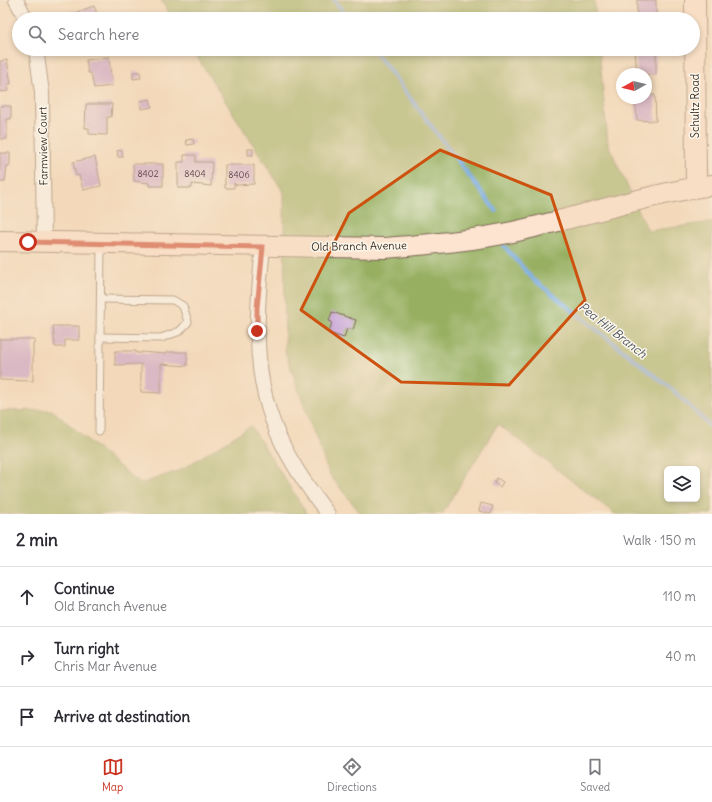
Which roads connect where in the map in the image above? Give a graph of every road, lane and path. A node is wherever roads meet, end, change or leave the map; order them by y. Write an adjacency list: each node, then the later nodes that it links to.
1 (16, 0): 3 (street)
2 (695, 0): 4 (main road, Schultz Road)
3 (22, 12)
4 (696, 12)
5 (37, 56): 9 (street, Farmview Court)
6 (698, 56): 7 (main road, Schultz Road)
7 (704, 186): 11 (main road, Old Branch Avenue)
8 (0, 241): 9 (main road, Old Branch Avenue)
9 (44, 243): 10 (main road, Old Branch Avenue)
10 (101, 244): 11 (main road, Old Branch Avenue); 12 (lane)
11 (263, 247): 15 (street)
12 (100, 299): 13 (lane); 13 (lane)
13 (100, 337): 14 (lane)
14 (99, 431)
15 (328, 514)

